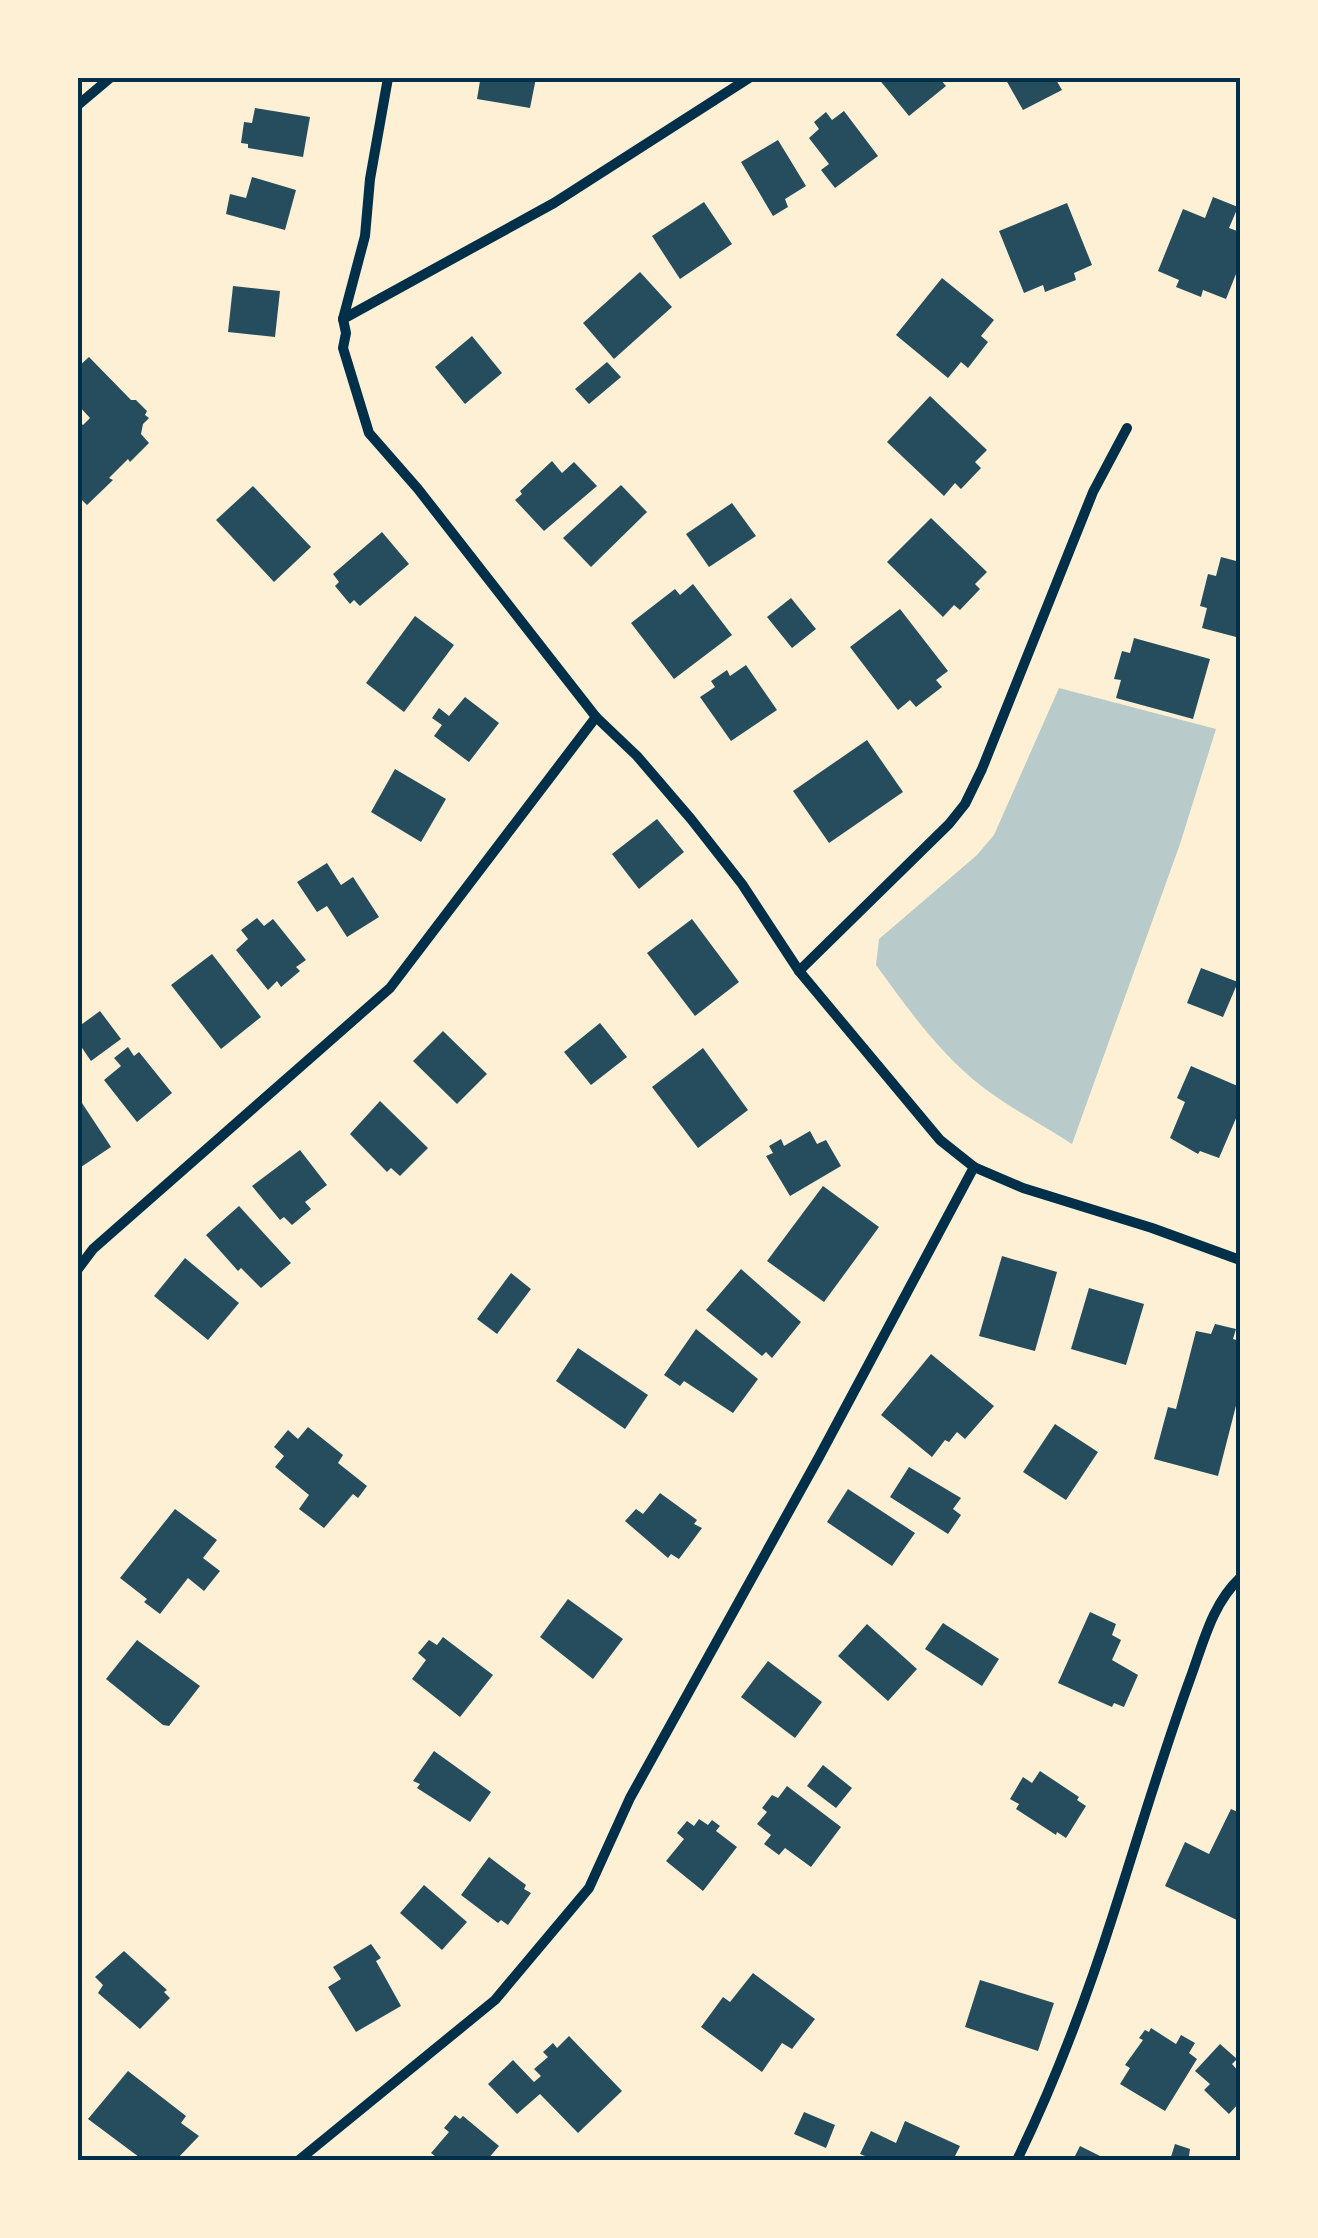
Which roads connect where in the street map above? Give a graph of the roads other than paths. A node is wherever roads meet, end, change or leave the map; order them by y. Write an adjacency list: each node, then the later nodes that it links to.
1 (110, 78): 4 (street)
2 (388, 78): 5 (street)
3 (749, 78): 5 (street)
4 (78, 106)
5 (343, 319): 7 (street)
6 (1127, 428): 8 (street)
7 (596, 717): 8 (street); 11 (street)
8 (800, 971): 9 (street)
9 (974, 1167): 10 (street); 13 (street)
10 (1240, 1260)
11 (78, 1269)
12 (1240, 1578): 14 (street)
13 (298, 2160)
14 (1016, 2160)

